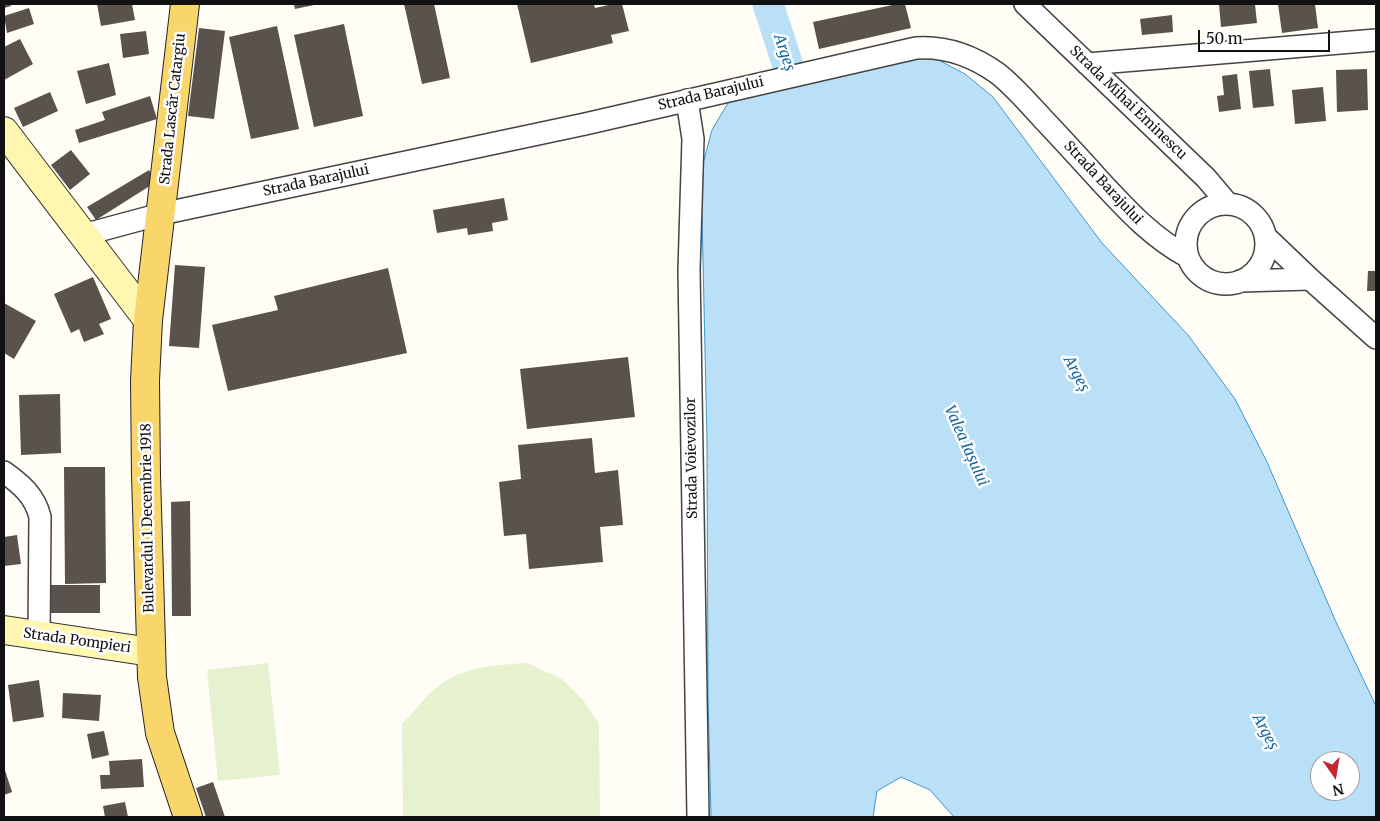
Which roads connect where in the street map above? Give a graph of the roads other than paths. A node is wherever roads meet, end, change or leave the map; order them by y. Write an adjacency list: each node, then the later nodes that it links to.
1 (185, 4): 8 (main road, Strada Lascăr Catargiu)
2 (1025, 4): 4 (street, Strada Mihai Eminescu)
3 (1376, 40): 4 (street)
4 (1087, 64): 7 (street, Strada Mihai Eminescu)
5 (687, 100): 8 (street, Strada Barajului); 11 (street, Strada Barajului); 21 (street, Strada Voievozilor)
6 (4, 131): 9 (main road)
7 (1228, 204): 10 (street); 11 (street)
8 (161, 214): 9 (street, Strada Barajului); 14 (main road, Bulevardul 1 Decembrie 1918)
9 (83, 235): 14 (main road)
10 (1266, 237): 12 (street); 13 (street)
11 (1188, 257): 13 (street)
12 (1310, 279): 13 (street); 15 (street)
13 (1240, 282)
14 (148, 320): 19 (main road, Bulevardul 1 Decembrie 1918)
15 (1376, 338)
16 (4, 472): 18 (street)
17 (4, 630): 18 (main road, Strada Pompieri)
18 (39, 635): 19 (main road, Strada Pompieri)
19 (151, 652): 20 (main road, Bulevardul 1 Decembrie 1918)
20 (188, 817)
21 (698, 817)

